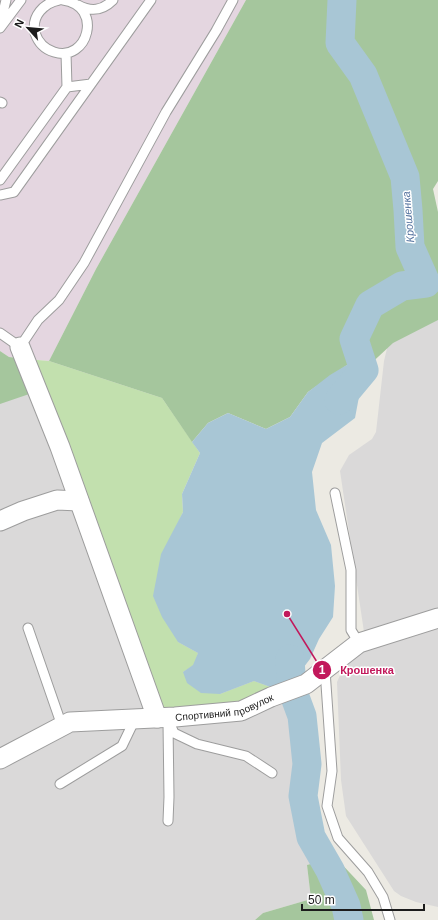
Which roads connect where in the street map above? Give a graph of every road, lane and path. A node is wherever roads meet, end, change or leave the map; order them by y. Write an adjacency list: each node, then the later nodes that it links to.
1 (6, 0): 9 (lane)
2 (21, 0): 9 (lane)
3 (59, 0): 10 (lane)
4 (62, 0): 8 (lane)
5 (113, 0): 8 (lane)
6 (151, 0): 11 (lane)
7 (233, 0): 16 (lane)
8 (75, 2): 10 (lane)
9 (0, 27)
10 (66, 53): 12 (lane)
11 (91, 84): 12 (lane); 14 (lane)
12 (67, 87): 13 (lane)
13 (0, 180)
14 (0, 195)
15 (0, 334): 16 (lane)
16 (20, 347): 18 (street)
17 (335, 493): 22 (lane)
18 (79, 501): 19 (street); 24 (street)
19 (0, 521)
20 (438, 618): 22 (street, Спортивний провулок)
21 (28, 628): 26 (lane)
22 (359, 643): 23 (street, Спортивний провулок)
23 (325, 670): 24 (street, Спортивний провулок); 31 (lane)
24 (162, 718): 25 (street, Спортивний провулок); 28 (lane); 30 (lane)
25 (136, 719): 26 (street, Спортивний провулок); 29 (lane)
26 (62, 726): 27 (street, Спортивний провулок)
27 (0, 760)
28 (272, 773)
29 (60, 784)
30 (168, 821)
31 (390, 920)

